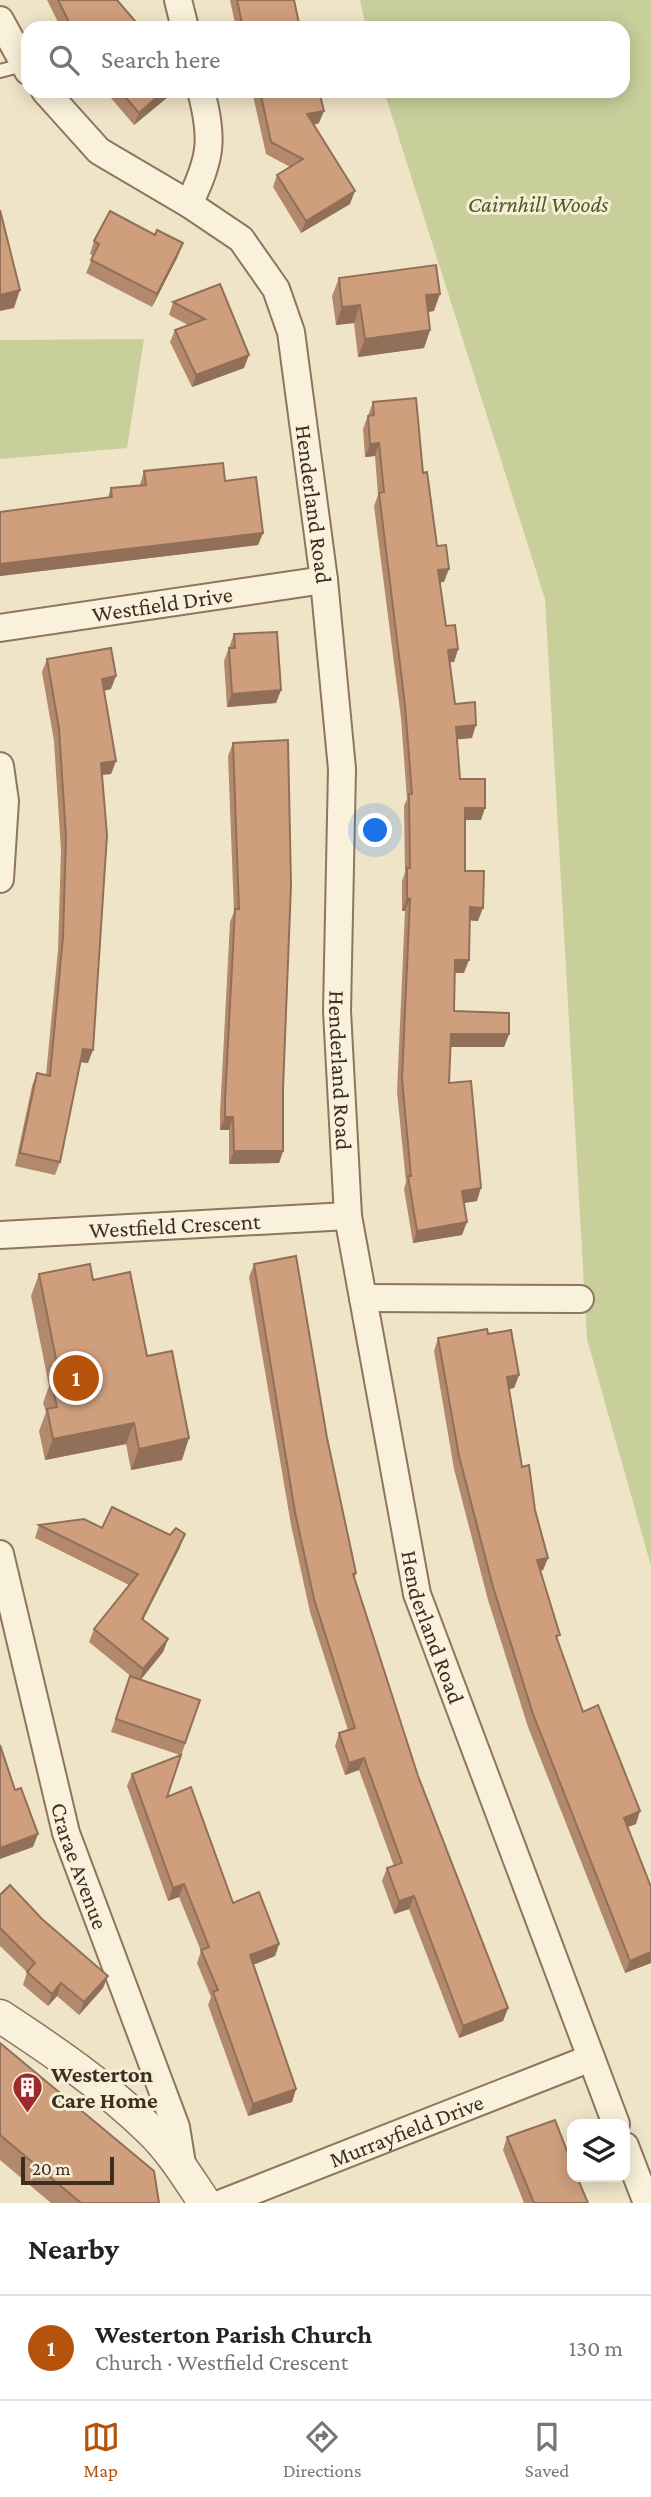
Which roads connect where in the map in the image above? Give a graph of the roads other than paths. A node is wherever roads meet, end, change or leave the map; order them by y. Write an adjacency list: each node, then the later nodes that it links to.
1 (178, 0): 3 (street)
2 (0, 20): 4 (street)
3 (183, 21)
4 (17, 69)
5 (50, 98): 7 (street, Henderland Road)
6 (202, 98): 7 (street)
7 (189, 204): 8 (street, Henderland Road)
8 (324, 580): 9 (street, Westfield Drive); 12 (street, Henderland Road)
9 (0, 628)
10 (0, 766): 11 (street)
11 (0, 879)
12 (348, 1216): 13 (street, Westfield Crescent); 14 (street, Henderland Road)
13 (0, 1235)
14 (363, 1298): 15 (street); 18 (street, Henderland Road)
15 (580, 1299)
16 (0, 1554): 21 (street, Crarae Avenue)
17 (0, 2016): 21 (street)
18 (591, 2058): 19 (street, Henderland Road); 23 (street, Murrayfield Drive)
19 (614, 2119)
20 (630, 2159): 24 (street)
21 (183, 2170): 22 (street)
22 (205, 2203)
23 (222, 2203)
24 (647, 2203)

